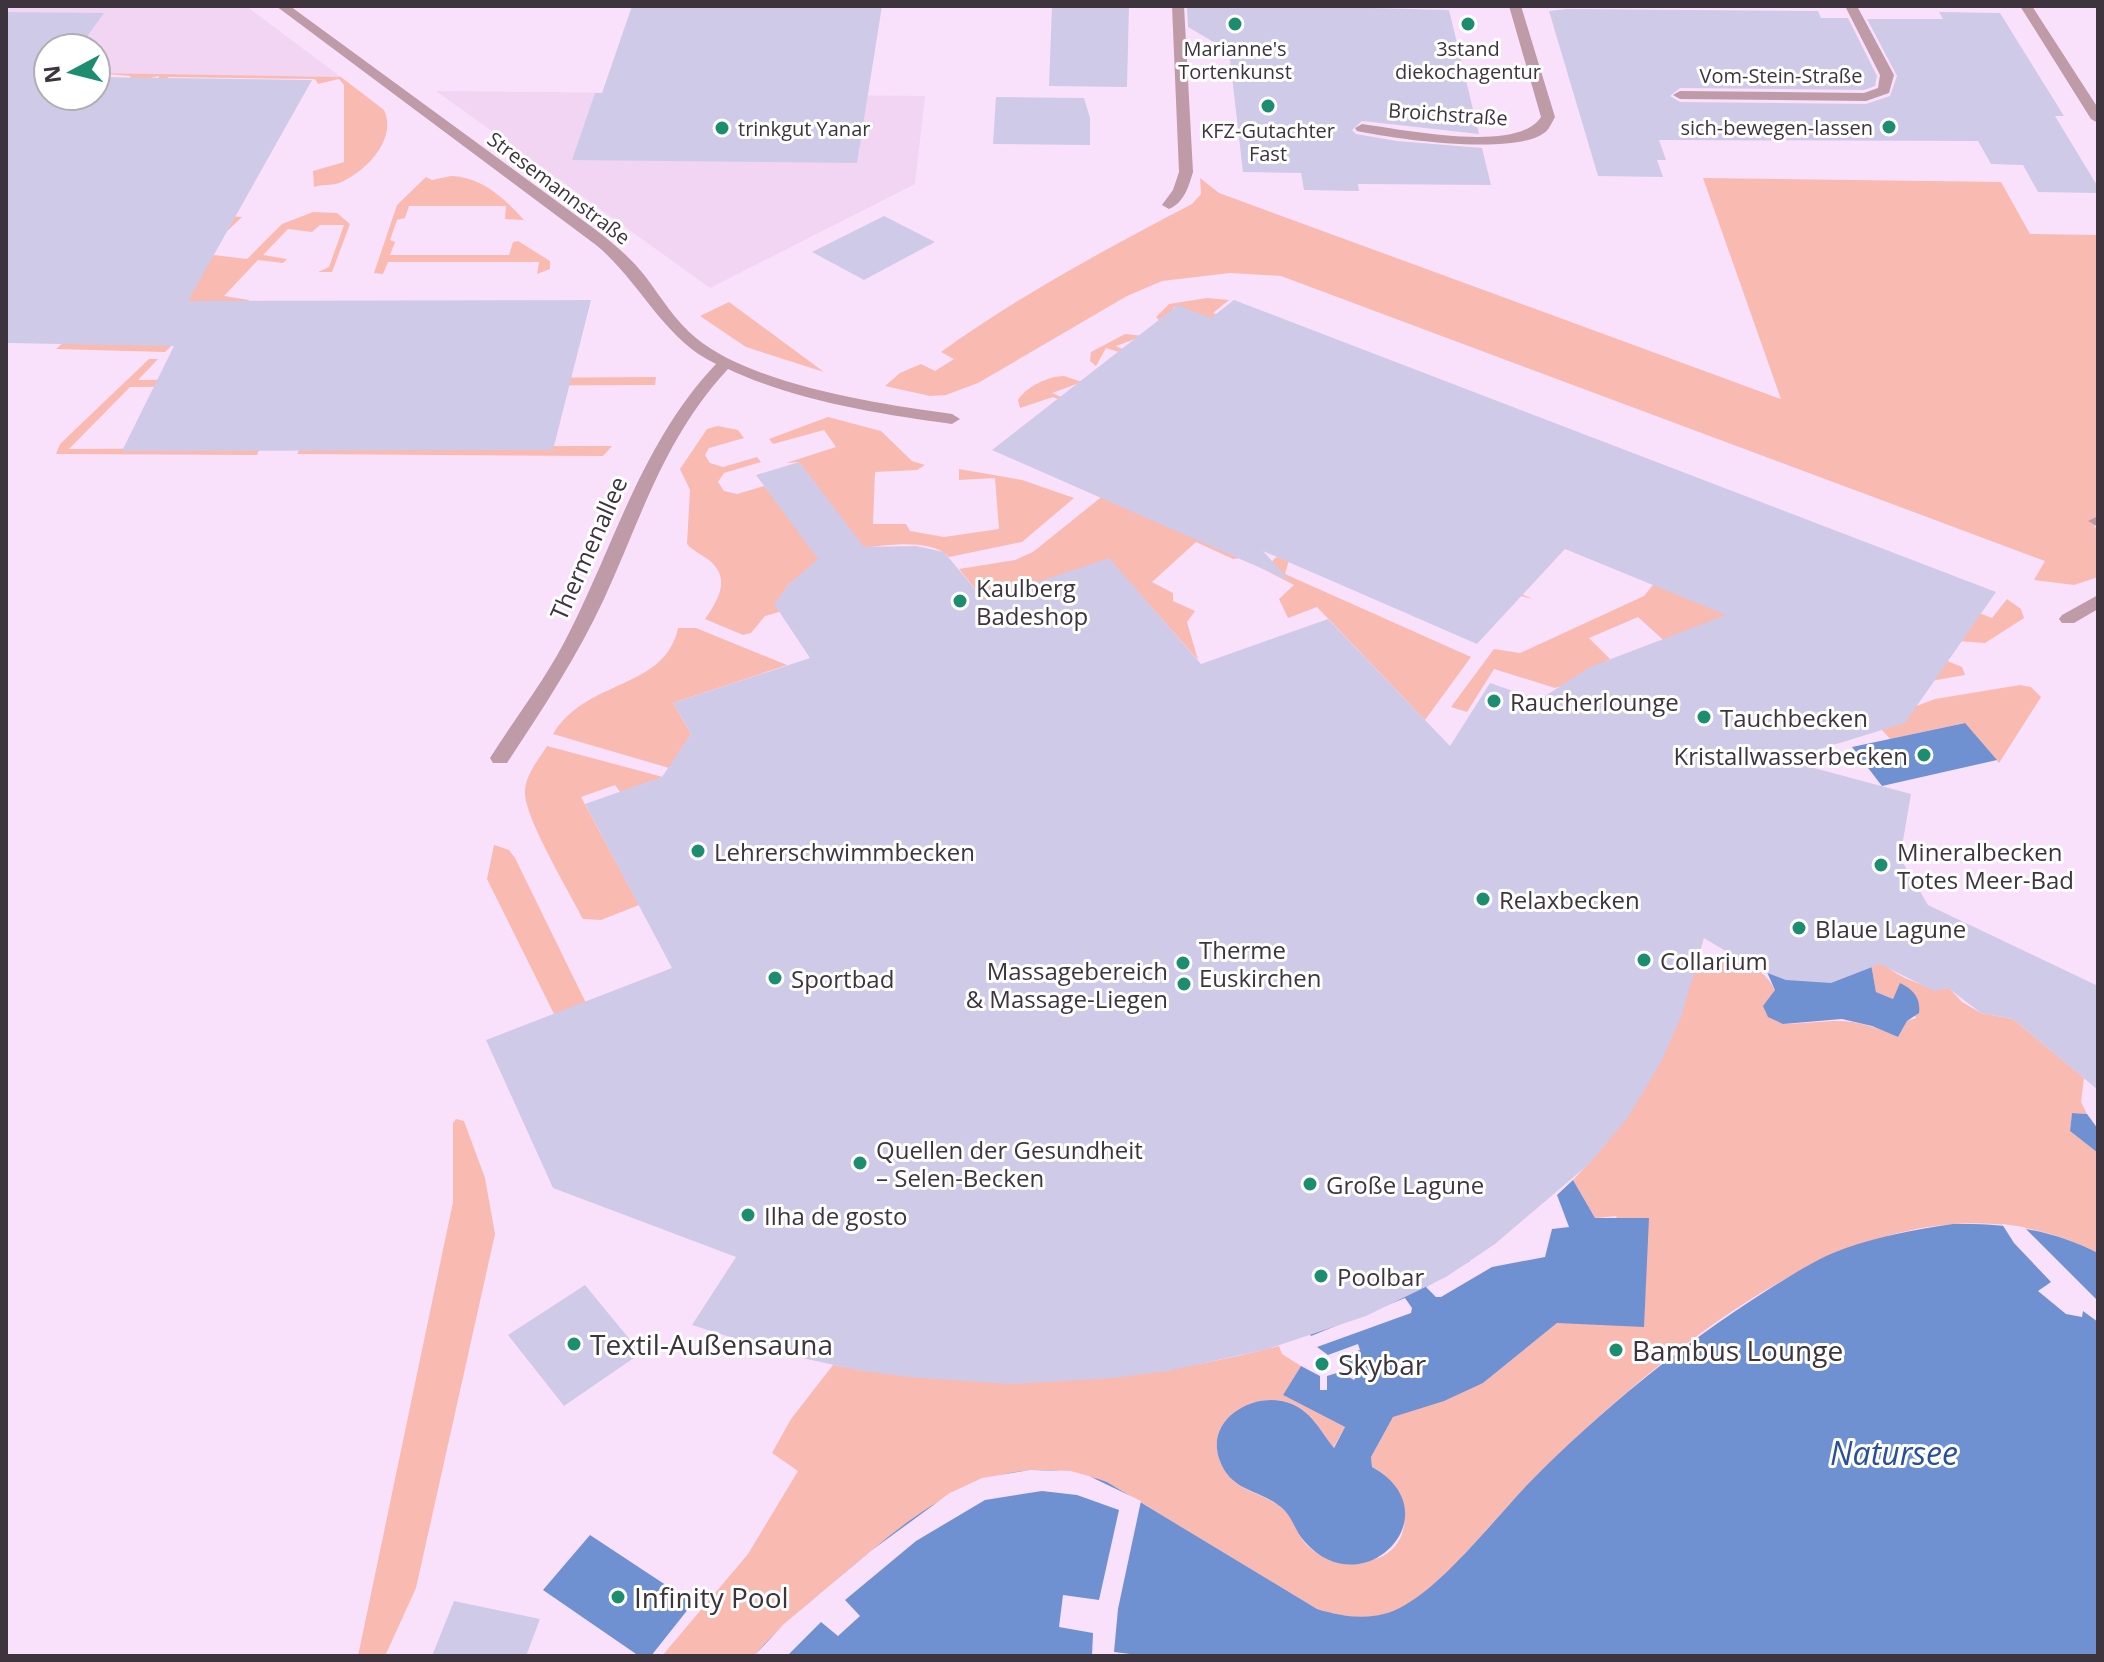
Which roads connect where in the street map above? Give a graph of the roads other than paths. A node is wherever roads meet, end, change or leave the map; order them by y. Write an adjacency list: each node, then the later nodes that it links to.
1 (282, 6): 10 (street, Stresemannstraße)
2 (1178, 6): 9 (street)
3 (1515, 6): 8 (street, Broichstraße)
4 (1851, 6): 6 (street, Vom-Stein-Straße)
5 (2026, 6): 7 (street)
6 (1680, 95)
7 (2098, 119)
8 (1362, 128)
9 (1169, 205)
10 (725, 363): 11 (street, Stresemannstraße); 14 (street, Thermenallee)
11 (952, 419)
12 (2098, 601): 13 (street)
13 (2068, 619)
14 (500, 758)

